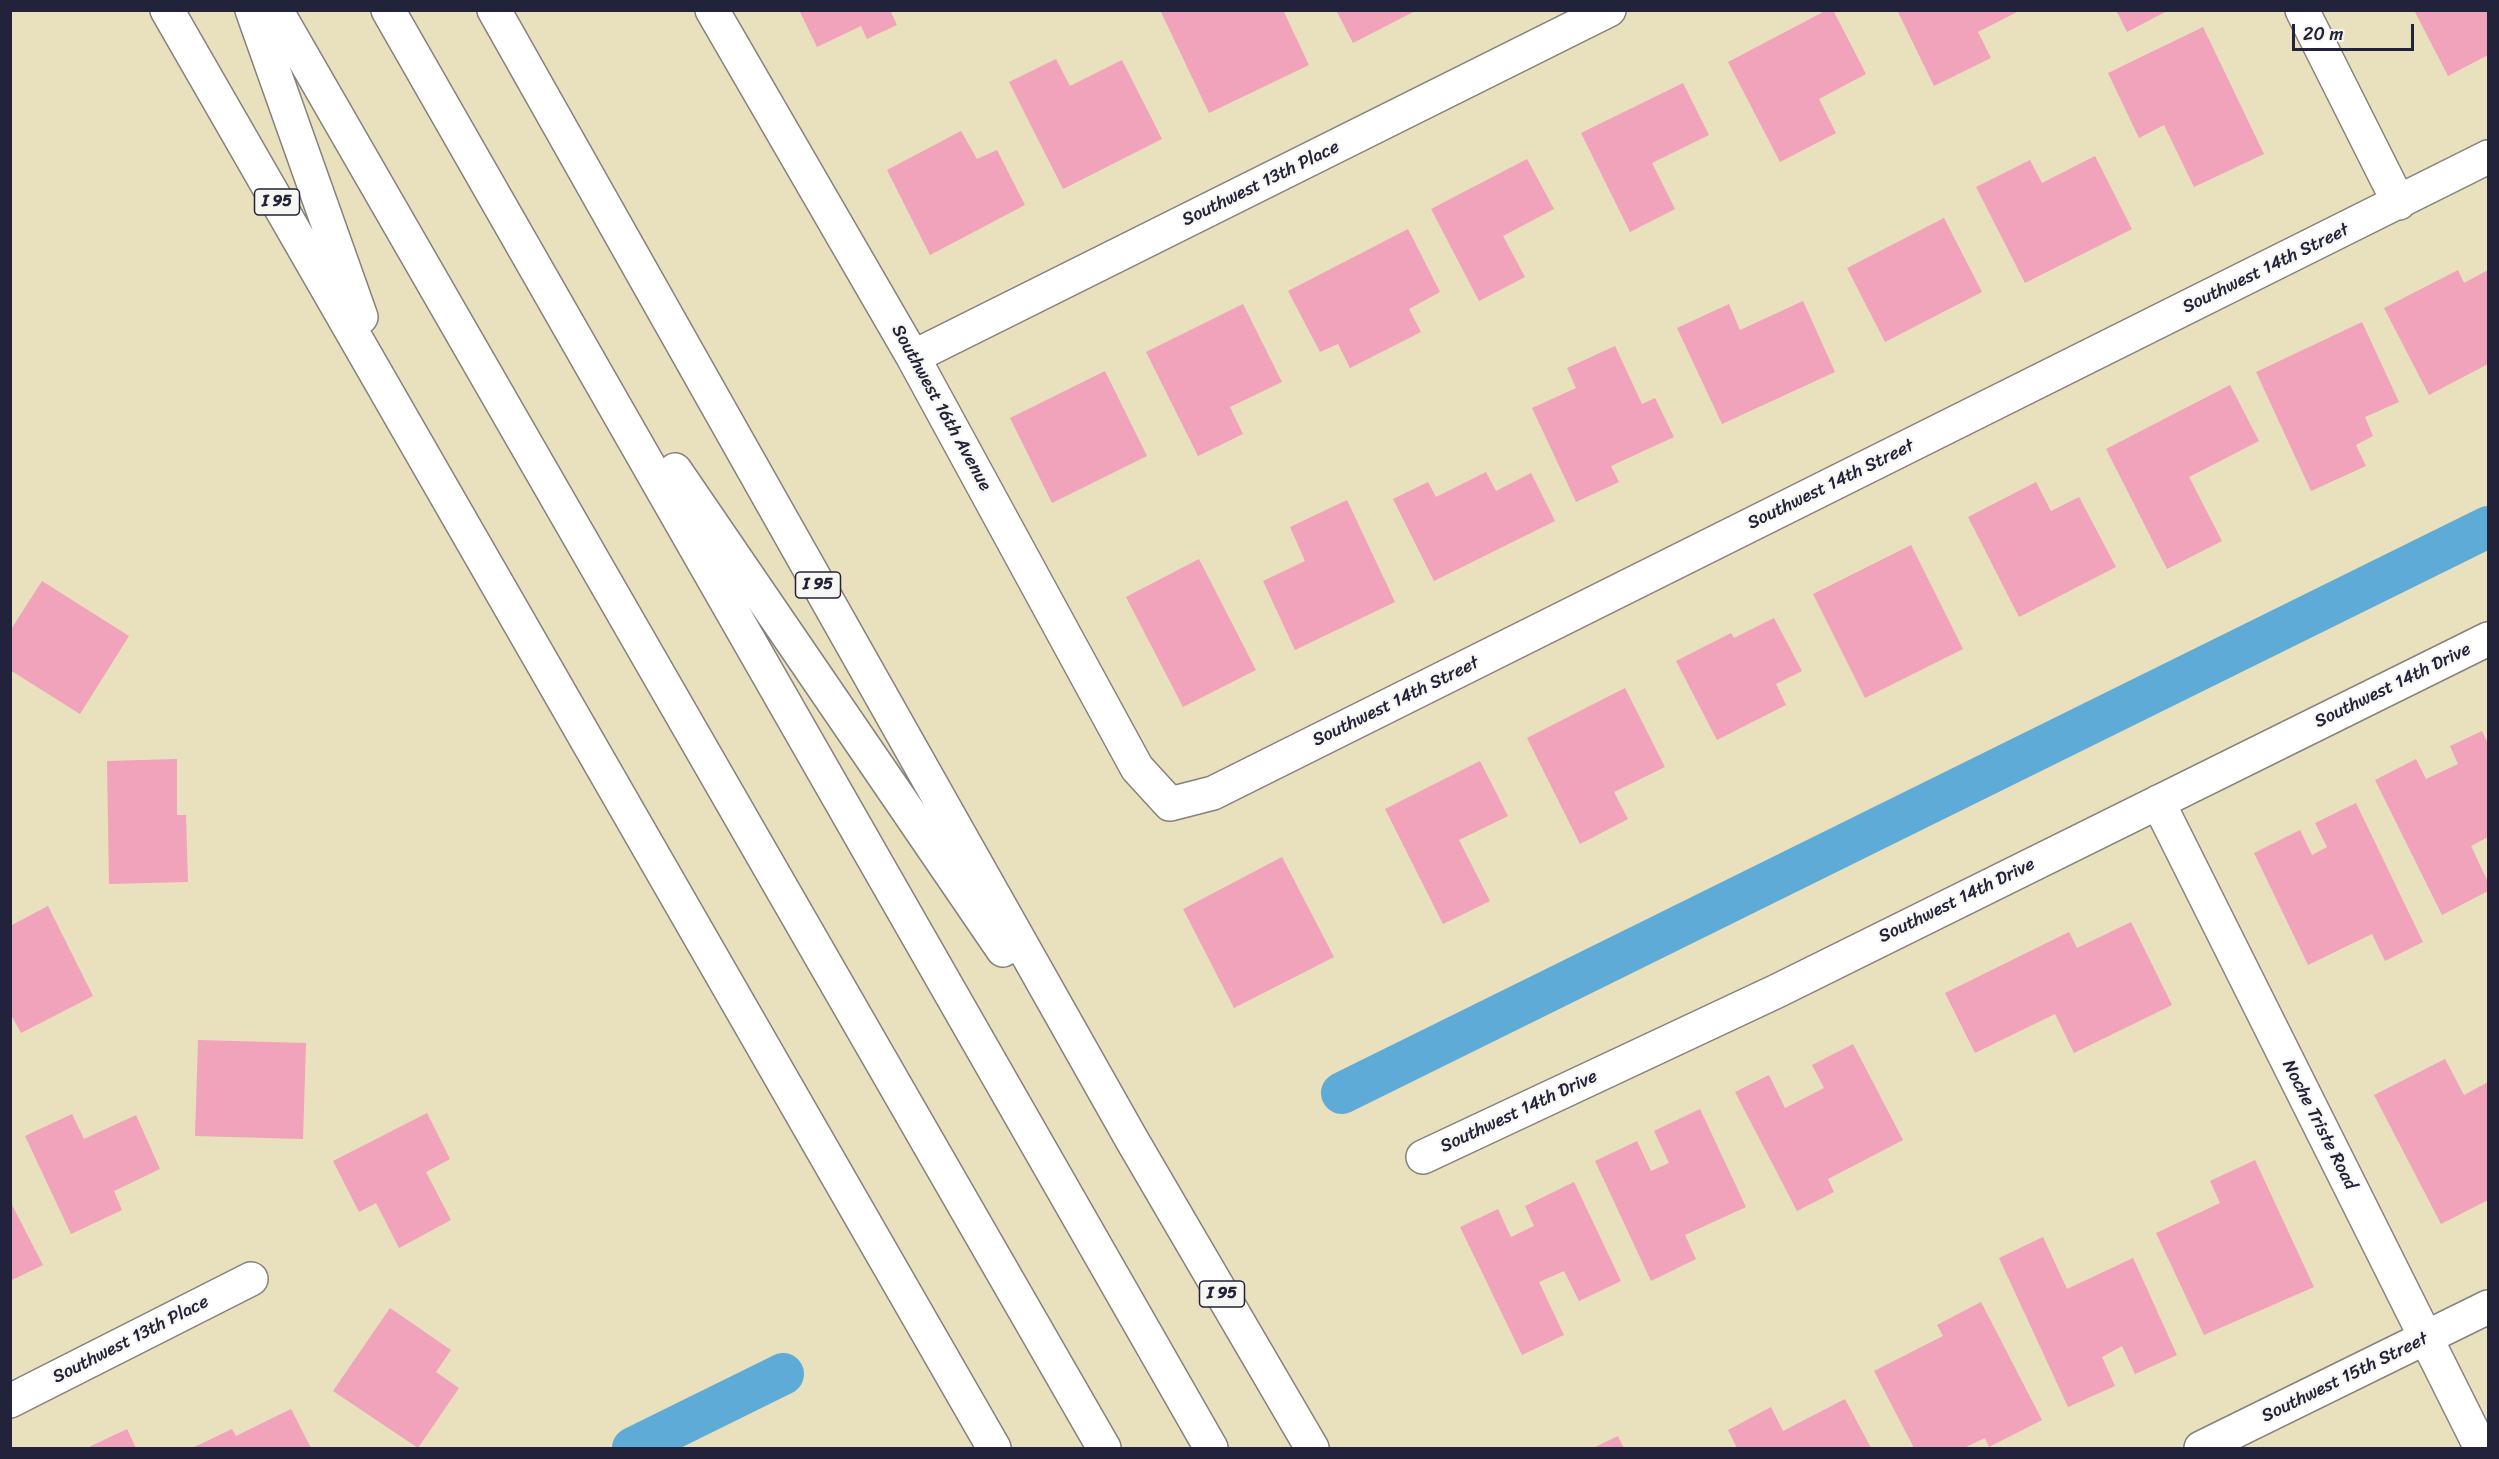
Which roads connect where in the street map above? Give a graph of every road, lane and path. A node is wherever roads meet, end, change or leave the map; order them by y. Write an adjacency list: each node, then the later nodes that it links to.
1 (167, 10): 13 (main road, I 95)
2 (252, 10): 13 (main road)
3 (276, 10): 24 (main road)
4 (387, 10): 11 (main road)
5 (494, 10): 17 (main road, I 95)
6 (712, 10): 12 (main road, Southwest 16th Avenue)
7 (1610, 10): 12 (main road, Southwest 13th Place)
8 (2302, 10): 10 (main road)
9 (2488, 157): 10 (main road, Southwest 14th Street)
10 (2399, 202): 16 (main road, Southwest 14th Street)
11 (537, 268): 17 (main road); 25 (main road)
12 (913, 357): 16 (main road, Southwest 16th Avenue)
13 (388, 392): 23 (main road, I 95)
14 (2488, 639): 15 (main road, Southwest 14th Drive)
15 (2158, 802): 18 (main road, Southwest 14th Drive); 21 (main road, Noche Triste Road)
16 (1170, 804)
17 (1132, 1140): 26 (main road, I 95)
18 (1423, 1157)
19 (251, 1279): 22 (main road, Southwest 13th Place)
20 (2488, 1307): 21 (main road, Southwest 15th Street)
21 (2426, 1338): 27 (main road, Southwest 15th Street); 28 (main road, Noche Triste Road)
22 (10, 1401)
23 (994, 1449)
24 (1104, 1449)
25 (1211, 1449)
26 (1312, 1449)
27 (2201, 1449)
28 (2481, 1449)

